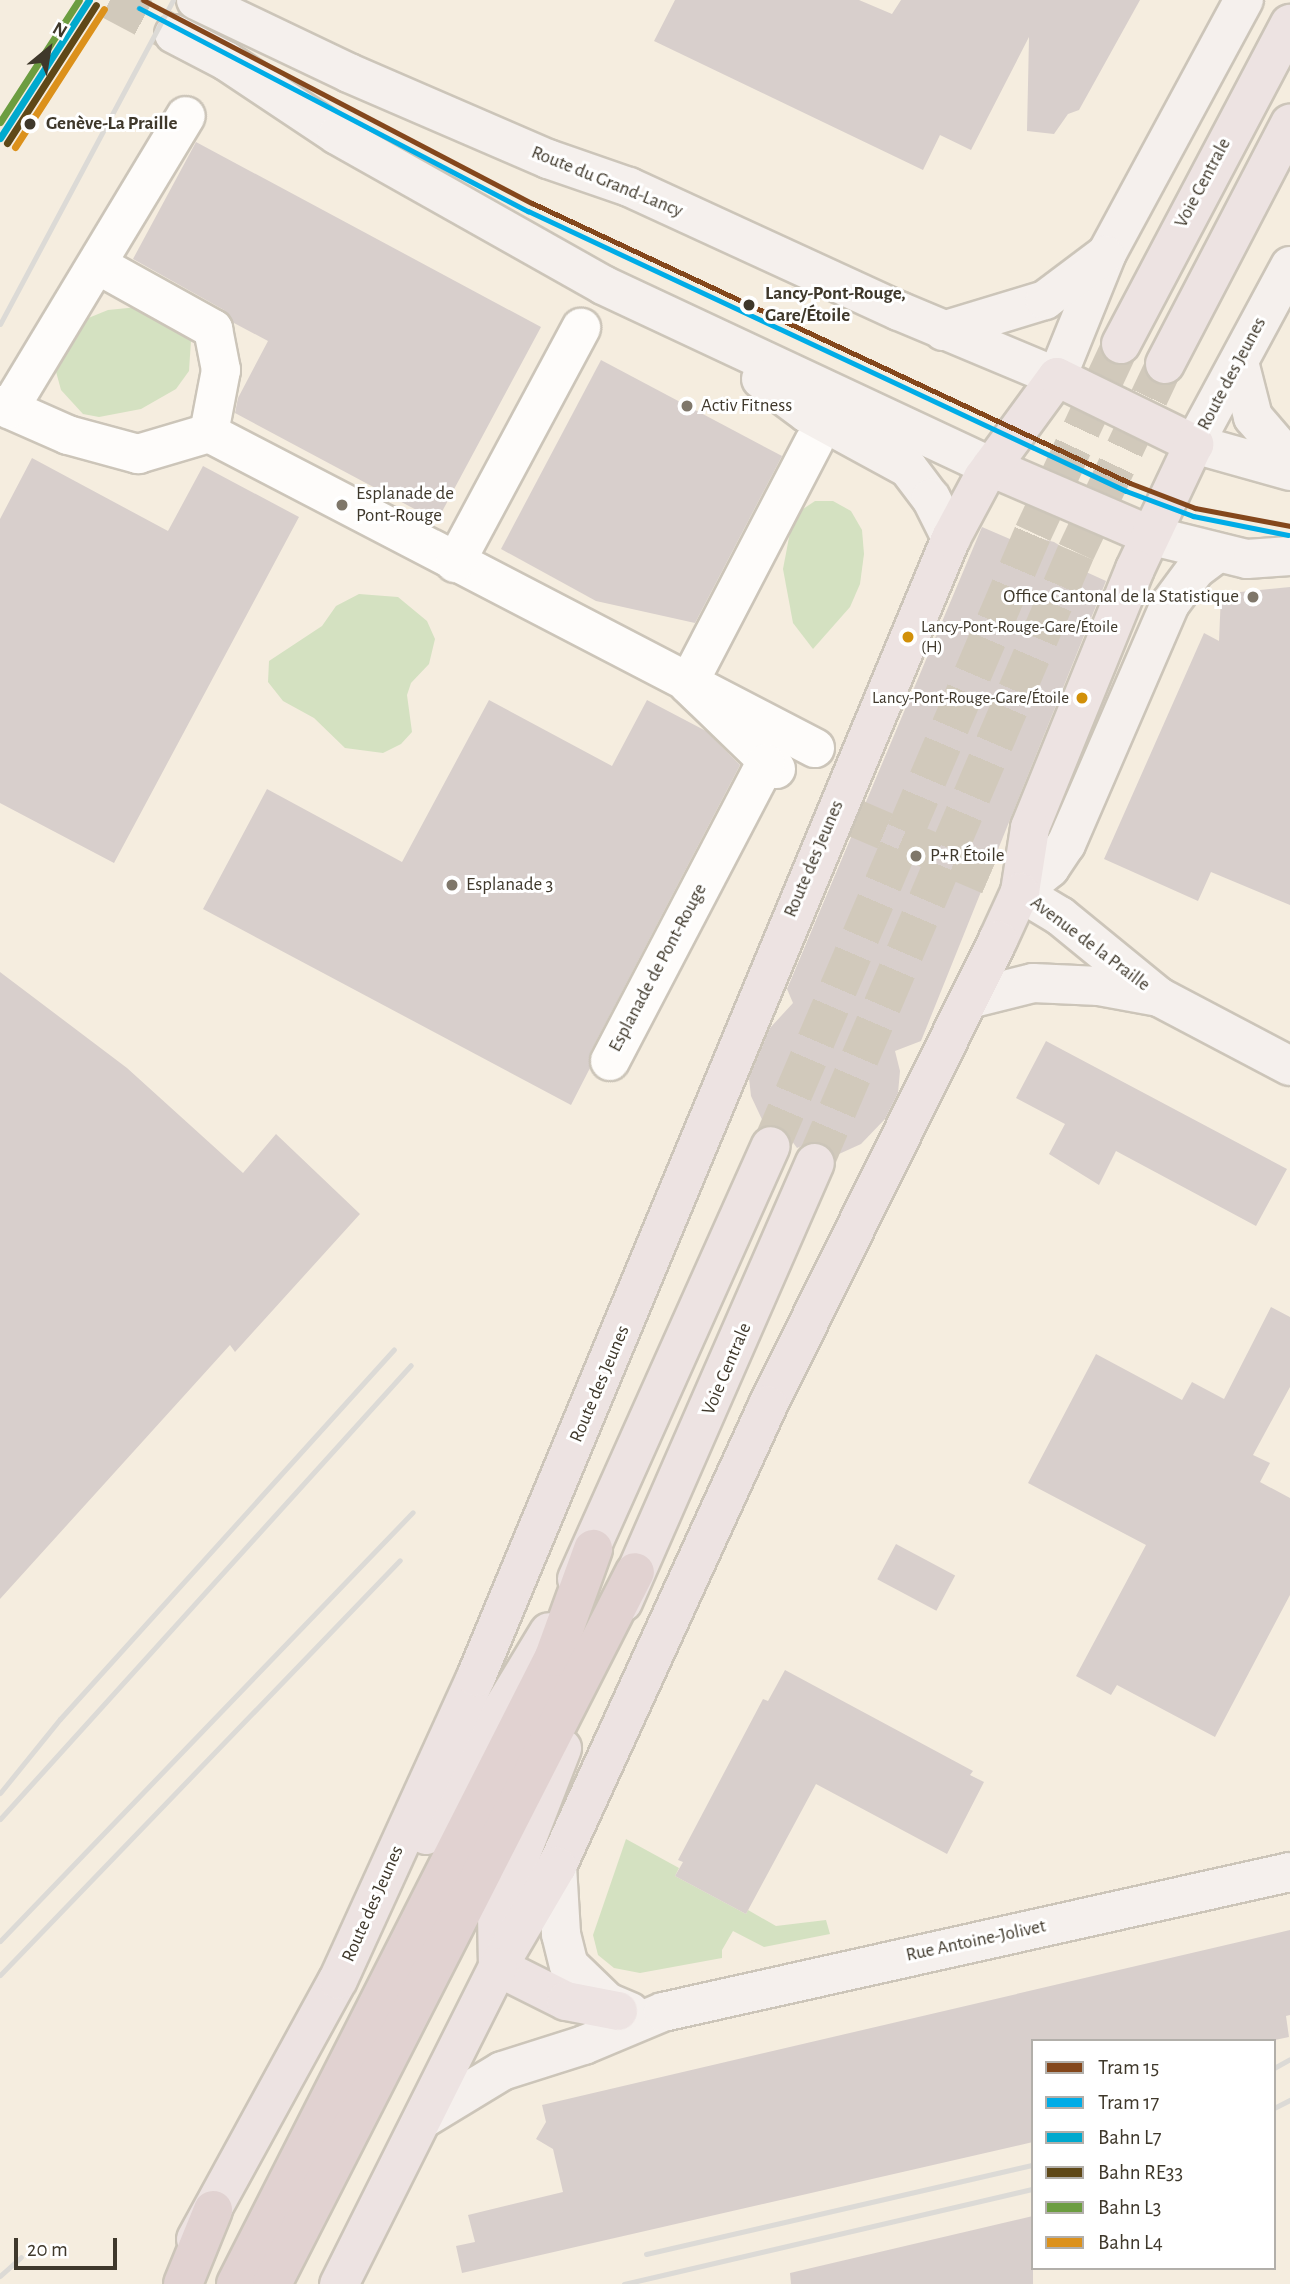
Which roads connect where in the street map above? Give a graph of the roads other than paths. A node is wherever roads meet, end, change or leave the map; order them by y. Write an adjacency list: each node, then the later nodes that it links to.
1 (196, 0): 11 (main road, Route du Grand-Lancy)
2 (1244, 0): 7 (main road)
3 (1290, 24): 13 (main road, Voie Centrale)
4 (174, 34): 12 (main road)
5 (186, 116): 8 (street)
6 (1290, 124): 15 (main road)
7 (1107, 253): 11 (main road); 16 (main road)
8 (98, 264): 17 (street); 18 (street)
9 (1290, 266): 14 (main road, Route des Jeunes)
10 (581, 328): 28 (street)
11 (943, 331): 16 (main road, Route du Grand-Lancy)
12 (697, 332): 22 (main road); 25 (main road)
13 (1121, 344)
14 (1239, 362): 20 (main road, Route des Jeunes); 21 (main road)
15 (1166, 364)
16 (1057, 377): 20 (main road); 22 (main road, Route des Jeunes)
17 (4, 407): 18 (street)
18 (209, 433): 28 (street, Esplanade de Pont-Rouge)
19 (814, 442): 29 (street)
20 (1194, 444): 23 (main road); 24 (main road)
21 (1290, 460)
22 (991, 467): 24 (main road); 25 (main road, Route des Jeunes)
23 (1290, 471)
24 (1149, 535): 26 (main road); 31 (main road)
25 (951, 538): 43 (main road, Route des Jeunes)
26 (1216, 554): 27 (main road); 31 (main road)
27 (1290, 556)
28 (455, 563): 29 (street, Esplanade de Pont-Rouge)
29 (688, 684): 30 (street, Esplanade de Pont-Rouge); 34 (street, Esplanade de Pont-Rouge)
30 (815, 748)
31 (1005, 884): 32 (main road, Avenue de la Praille); 33 (main road)
32 (1158, 998): 33 (main road, Avenue de la Praille); 35 (main road, Avenue de la Praille)
33 (969, 999): 40 (main road)
34 (610, 1061)
35 (1290, 1066)
36 (771, 1146): 38 (main road)
37 (815, 1163): 39 (main road, Voie Centrale)
38 (593, 1549): 43 (main road); 50 (highway)
39 (635, 1572): 42 (main road, Voie Centrale); 51 (highway)
40 (557, 1866): 42 (main road); 44 (main road)
41 (1290, 1872): 45 (main road, Rue Antoine-Jolivet)
42 (498, 1967): 44 (main road); 46 (main road)
43 (338, 1980): 47 (main road, Route des Jeunes)
44 (618, 2011): 45 (main road, Rue Antoine-Jolivet)
45 (663, 2012): 46 (main road, Rue Antoine-Jolivet)
46 (423, 2119): 52 (main road)
47 (213, 2210): 48 (main road, Route des Jeunes); 49 (highway)
48 (171, 2284)
49 (183, 2284)
50 (236, 2284)
51 (272, 2284)
52 (339, 2284)

